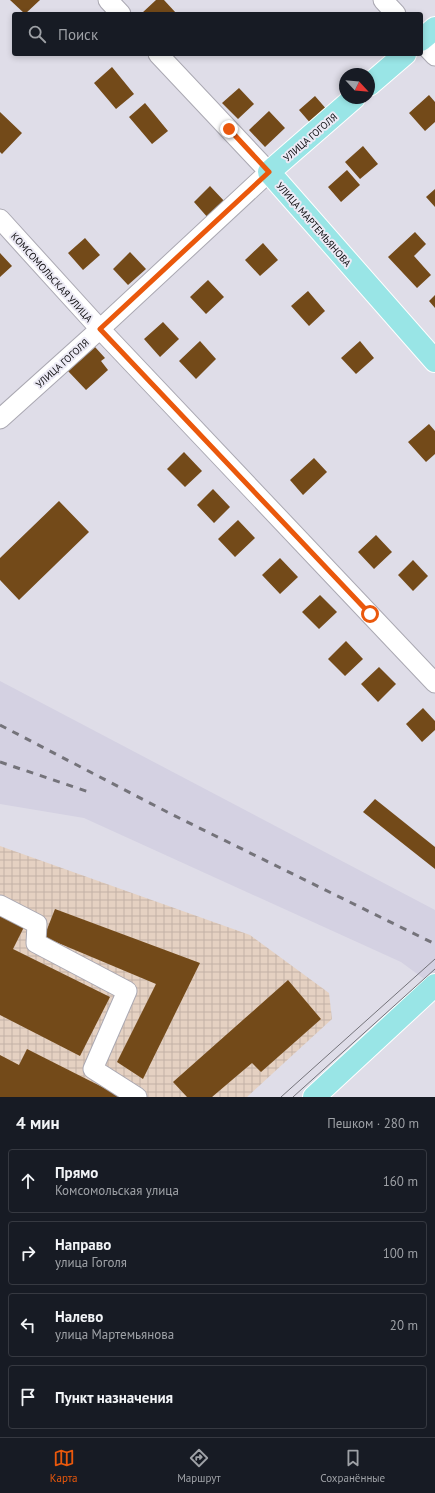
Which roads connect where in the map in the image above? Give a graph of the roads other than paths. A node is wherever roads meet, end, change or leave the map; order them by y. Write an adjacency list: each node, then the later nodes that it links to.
1 (108, 0): 3 (street)
2 (383, 0): 4 (street)
3 (119, 12)
4 (394, 12)
5 (435, 28): 6 (main road)
6 (423, 38)
7 (423, 42): 10 (street)
8 (160, 56): 13 (street, УЛИЦА МАРТЕМЬЯНОВА)
9 (403, 56): 11 (main road)
10 (435, 56)
11 (375, 80)
12 (347, 104): 13 (main road, УЛИЦА ГОГОЛЯ)
13 (269, 172): 15 (street, УЛИЦА ГОГОЛЯ); 16 (main road, УЛИЦА МАРТЕМЬЯНОВА)
14 (0, 219): 15 (street, КОМСОМОЛЬСКАЯ УЛИЦА)
15 (100, 329): 17 (street, УЛИЦА ГОГОЛЯ); 18 (street, КОМСОМОЛЬСКАЯ УЛИЦА)
16 (435, 361)
17 (0, 419)
18 (435, 682)
19 (0, 905): 21 (street)
20 (431, 989): 22 (main road)
21 (137, 1097)
22 (314, 1097)

